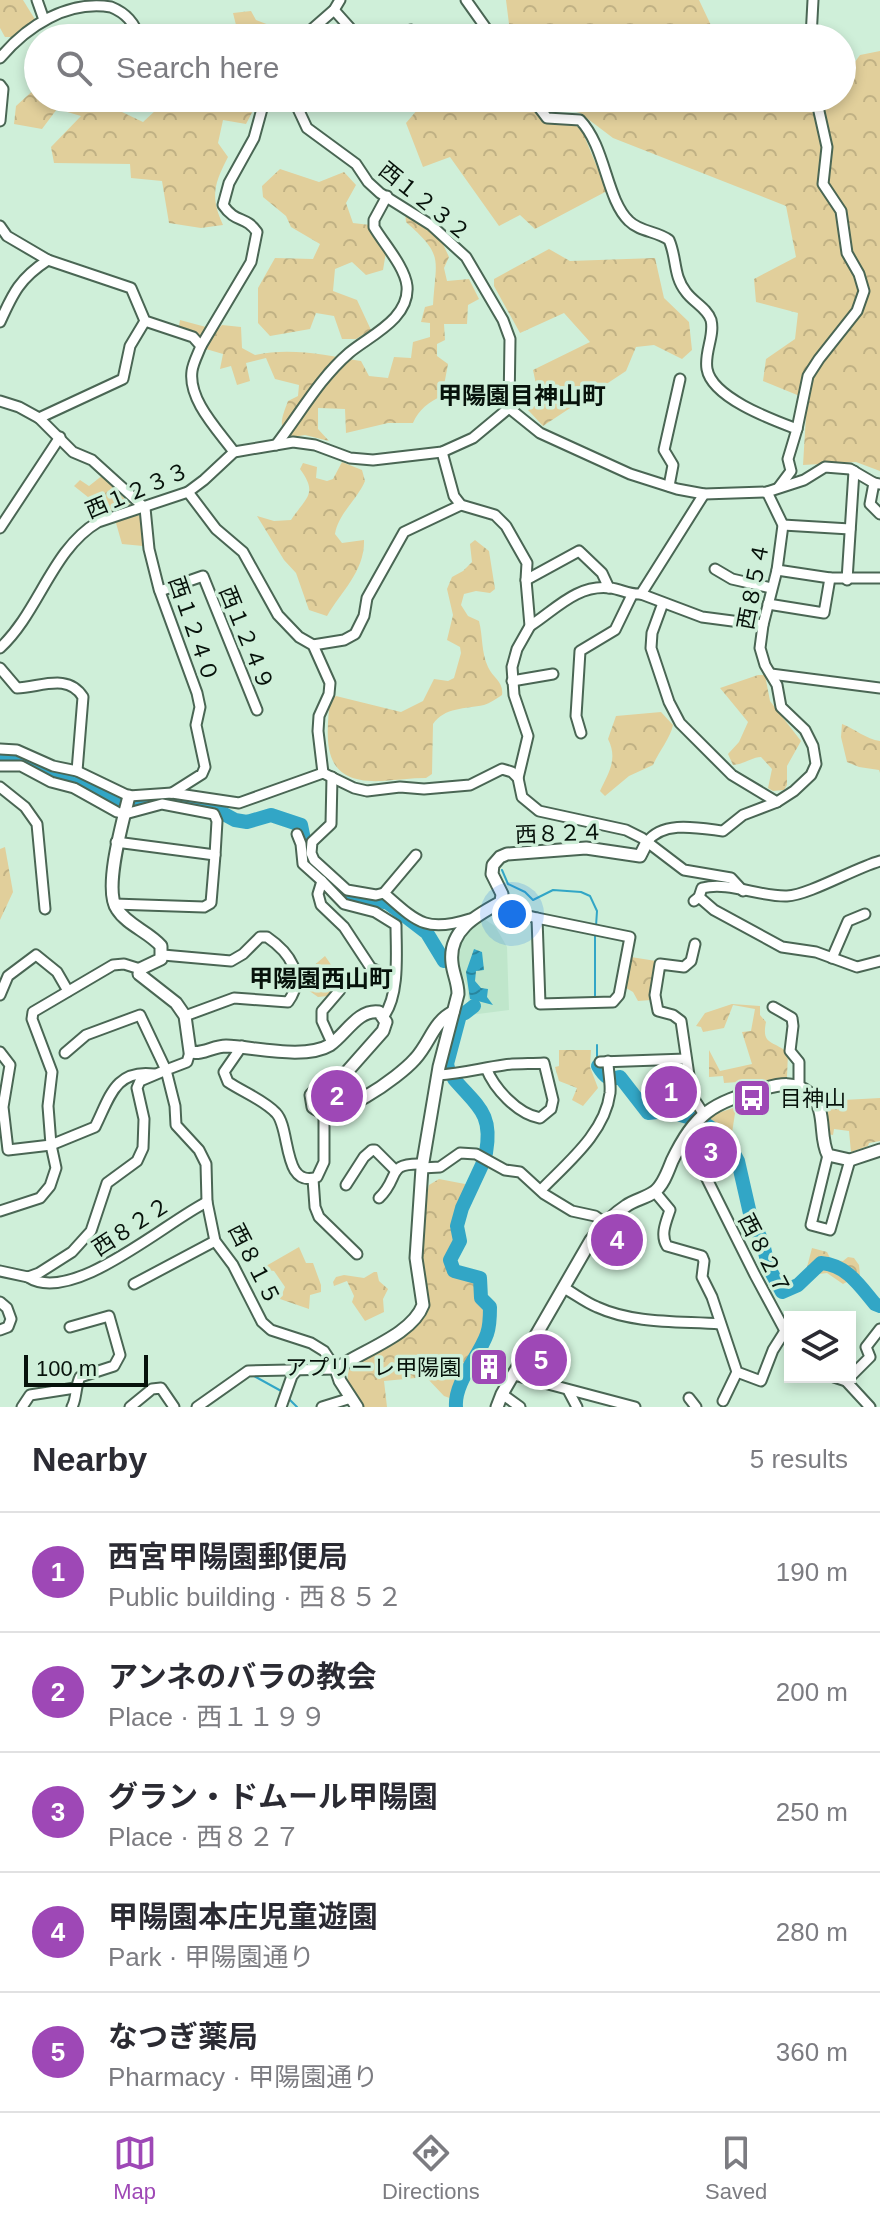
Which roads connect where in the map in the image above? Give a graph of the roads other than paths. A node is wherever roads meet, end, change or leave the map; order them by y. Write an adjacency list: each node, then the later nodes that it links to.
1 (37, 0): 6 (street)
2 (340, 0): 5 (street)
3 (466, 0): 11 (street)
4 (813, 0): 12 (street)
5 (334, 10): 9 (street); 10 (street)
6 (43, 17): 7 (street); 8 (street)
7 (36, 24)
8 (132, 24)
9 (318, 24)
10 (346, 24)
11 (483, 24)
12 (812, 24)
13 (24, 35): 14 (street)
14 (0, 58)
15 (0, 85): 20 (street)
16 (261, 112): 26 (street)
17 (300, 112): 21 (street, 西１２３２)
18 (542, 112): 31 (street)
19 (819, 112): 31 (street)
20 (0, 121)
21 (387, 196): 29 (street, 西１２３２); 33 (street)
22 (0, 226): 23 (street)
23 (48, 260): 24 (street); 25 (street)
24 (145, 321): 26 (street); 30 (street)
25 (0, 322)
26 (201, 346): 34 (street)
27 (680, 379): 38 (street)
28 (0, 401): 30 (street)
29 (509, 408): 35 (street); 38 (street)
30 (39, 418): 32 (street)
31 (797, 429): 39 (street)
32 (60, 437): 44 (street); 47 (street)
33 (276, 445): 34 (street); 35 (street)
34 (234, 452): 40 (street, 西１２３３)
35 (442, 452): 43 (street)
36 (854, 471): 37 (street); 39 (street); 48 (street)
37 (877, 484): 45 (street)
38 (669, 486): 42 (street)
39 (779, 487): 41 (street)
40 (188, 492): 44 (street, 西１２３３); 63 (street)
41 (767, 492): 42 (street); 46 (street, 西８５４)
42 (704, 494): 58 (street)
43 (461, 505): 53 (street); 63 (street)
44 (145, 508): 57 (street, 西１２４０); 64 (street, 西１２３３)
45 (880, 514)
46 (783, 525): 48 (street); 50 (street, 西８５４)
47 (0, 528)
48 (850, 529): 54 (street)
49 (715, 569): 56 (street)
50 (777, 570): 51 (street); 56 (street, 西８５４)
51 (830, 578): 54 (street); 60 (street)
52 (880, 578): 54 (street)
53 (526, 580): 55 (street); 62 (street)
54 (847, 580)
55 (609, 588): 58 (street); 62 (street)
56 (771, 588): 60 (street, 西８５４)
57 (160, 591): 70 (street, 西１２４９); 78 (street, 西１２４０)
58 (636, 594): 59 (street); 71 (street)
59 (663, 603): 61 (street); 79 (street)
60 (768, 604): 61 (street, 西８５４)
61 (763, 625): 67 (street, 西８５４)
62 (530, 626): 68 (street)
63 (313, 645): 75 (street)
64 (0, 648)
65 (0, 668): 74 (street)
66 (553, 674): 68 (street)
67 (771, 674): 69 (street); 79 (street, 西８５４)
68 (512, 681): 76 (street)
69 (880, 688)
70 (257, 710)
71 (581, 733)
72 (0, 749): 74 (street)
73 (0, 766): 80 (street)
74 (77, 771): 80 (street)
75 (328, 775): 76 (street); 78 (street); 89 (street)
76 (518, 778): 83 (street, 西８２４)
77 (0, 787): 92 (street)
78 (172, 793): 80 (street)
79 (777, 802): 83 (street, 西８５４)
80 (127, 806): 82 (street); 84 (street)
81 (297, 834): 87 (street)
82 (116, 842): 84 (street); 91 (street)
83 (647, 842): 88 (street); 90 (street, 西８２４)
84 (215, 855): 91 (street)
85 (416, 855): 89 (street)
86 (880, 861): 88 (street)
87 (322, 881): 101 (street); 101 (street)
88 (743, 891): 98 (street)
89 (384, 893): 95 (street)
90 (501, 902): 94 (street); 95 (street)
91 (114, 904): 97 (street)
92 (45, 909)
93 (865, 914): 98 (street)
94 (537, 918): 94 (street)
95 (470, 919): 106 (street)
96 (695, 944): 114 (street)
97 (163, 955): 100 (street); 107 (street)
98 (832, 958): 99 (street)
99 (880, 961)
100 (140, 969): 103 (street); 107 (street)
101 (394, 978): 108 (street)
102 (340, 990): 109 (street)
103 (68, 991): 104 (street); 122 (street)
104 (0, 995)
105 (773, 1007): 119 (street)
106 (453, 1012): 118 (street); 120 (street)
107 (185, 1016): 112 (street)
108 (384, 1016): 109 (street); 120 (street)
109 (332, 1043): 110 (street)
110 (242, 1046): 112 (street); 129 (street)
111 (0, 1052): 122 (street)
112 (190, 1052): 116 (street)
113 (65, 1053): 116 (street, 西８１５)
114 (686, 1059): 121 (street); 131 (street)
115 (486, 1068): 115 (street); 118 (street)
116 (166, 1070): 117 (street); 134 (street, 西８１５)
117 (154, 1074): 122 (street); 140 (street)
118 (438, 1075): 127 (street)
119 (799, 1086): 121 (street); 125 (street)
120 (324, 1112): 129 (street)
121 (703, 1113): 123 (street)
122 (51, 1145): 135 (street)
123 (679, 1148): 132 (street); 148 (street, 西８２７)
124 (880, 1150): 126 (street)
125 (828, 1155): 126 (street); 126 (street)
126 (850, 1160)
127 (422, 1166): 128 (street); 131 (street); 151 (street)
128 (396, 1171): 130 (street); 133 (street)
129 (313, 1179): 138 (street)
130 (346, 1185)
131 (541, 1190): 136 (street)
132 (655, 1192): 136 (street); 144 (street)
133 (379, 1198)
134 (207, 1202): 137 (street, 西８１５); 140 (street, 西８２２)
135 (0, 1211)
136 (605, 1223): 142 (street)
137 (215, 1241): 141 (street); 151 (street, 西８１５)
138 (357, 1254)
139 (0, 1271): 140 (street, 西８２２)
140 (28, 1277)
141 (134, 1284)
142 (564, 1288): 144 (street); 154 (street)
143 (0, 1302): 147 (street)
144 (720, 1324): 153 (street)
145 (70, 1327): 156 (street)
146 (880, 1329): 152 (street)
147 (0, 1330)
148 (784, 1330)
149 (784, 1339): 153 (street)
150 (299, 1368): 151 (street); 160 (street); 167 (street)
151 (336, 1369): 162 (street, 西８１５)
152 (856, 1371)
153 (737, 1372): 161 (street)
154 (514, 1375): 157 (street); 158 (street)
155 (848, 1383): 174 (street)
156 (75, 1388): 163 (street); 164 (street)
157 (569, 1392): 171 (street); 172 (street)
158 (502, 1394): 169 (street); 170 (street)
159 (689, 1398): 173 (street)
160 (284, 1399)
161 (723, 1401)
162 (354, 1402): 168 (street)
163 (22, 1407)
164 (72, 1407)
165 (130, 1407): 166 (street)
166 (174, 1407)
167 (197, 1407)
168 (322, 1407)
169 (497, 1407)
170 (520, 1407)
171 (577, 1407)
172 (635, 1407)
173 (696, 1407)
174 (870, 1407)

